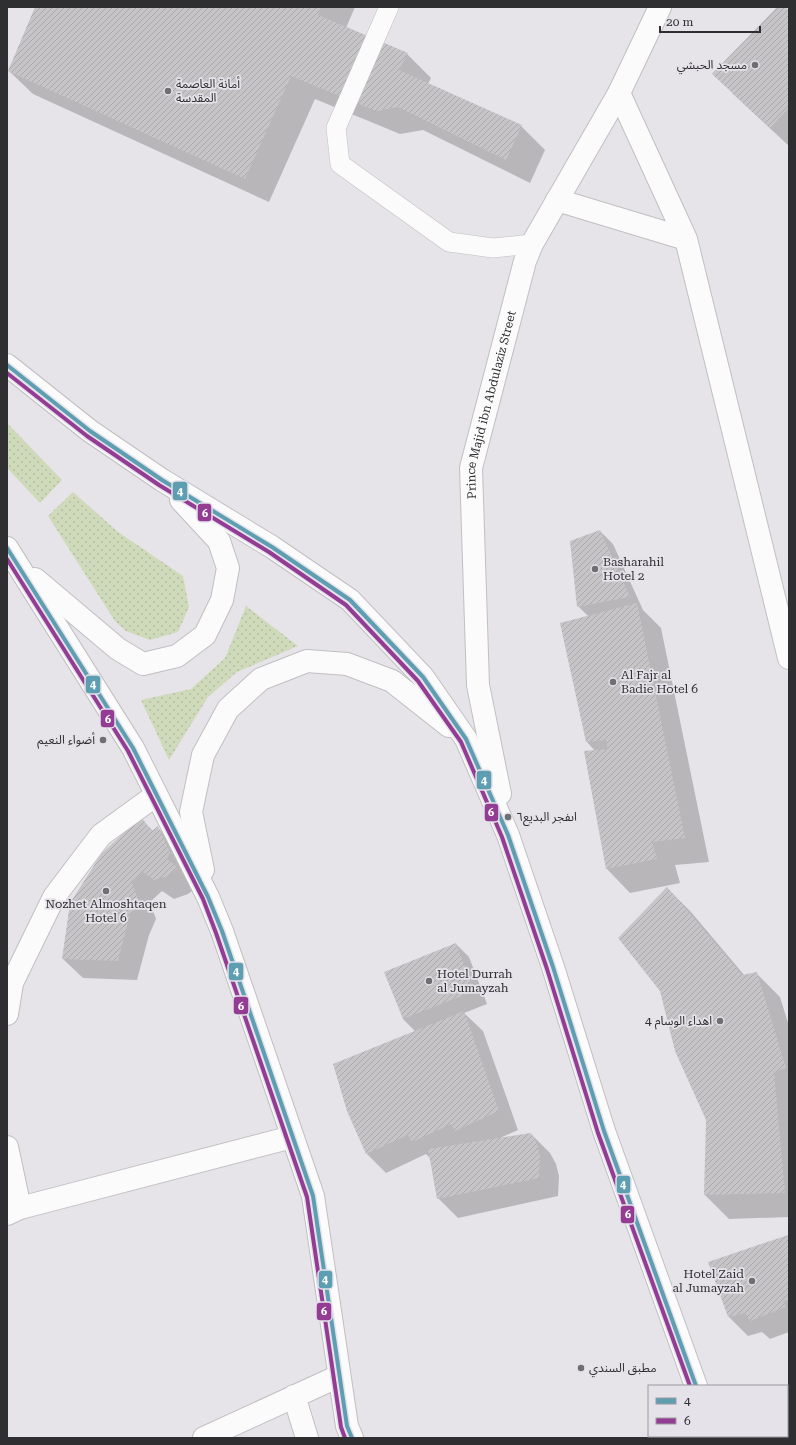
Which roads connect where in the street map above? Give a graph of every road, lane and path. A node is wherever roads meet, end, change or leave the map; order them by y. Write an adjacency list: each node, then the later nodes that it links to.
1 (389, 7): 6 (lane)
2 (660, 7): 3 (main road, Prince Majid ibn Abdulaziz Street)
3 (619, 93): 4 (main road, Prince Majid ibn Abdulaziz Street); 5 (main road)
4 (557, 200): 5 (main road); 6 (main road, Prince Majid ibn Abdulaziz Street)
5 (686, 239): 10 (main road)
6 (532, 244): 13 (main road, Prince Majid ibn Abdulaziz Street)
7 (7, 365): 8 (main road)
8 (162, 480): 9 (main road); 11 (main road)
9 (11, 555): 12 (main road)
10 (789, 658)
11 (466, 739): 13 (main road); 14 (main road)
12 (156, 795): 14 (main road); 15 (main road)
13 (508, 835): 20 (main road)
14 (208, 897): 16 (main road)
15 (7, 1014)
16 (292, 1136): 18 (main road); 19 (main road)
17 (7, 1147): 18 (main road)
18 (14, 1211)
19 (339, 1376): 21 (main road); 24 (main road)
20 (696, 1385)
21 (294, 1396): 22 (main road); 23 (main road)
22 (204, 1438)
23 (307, 1438)
24 (352, 1438)

